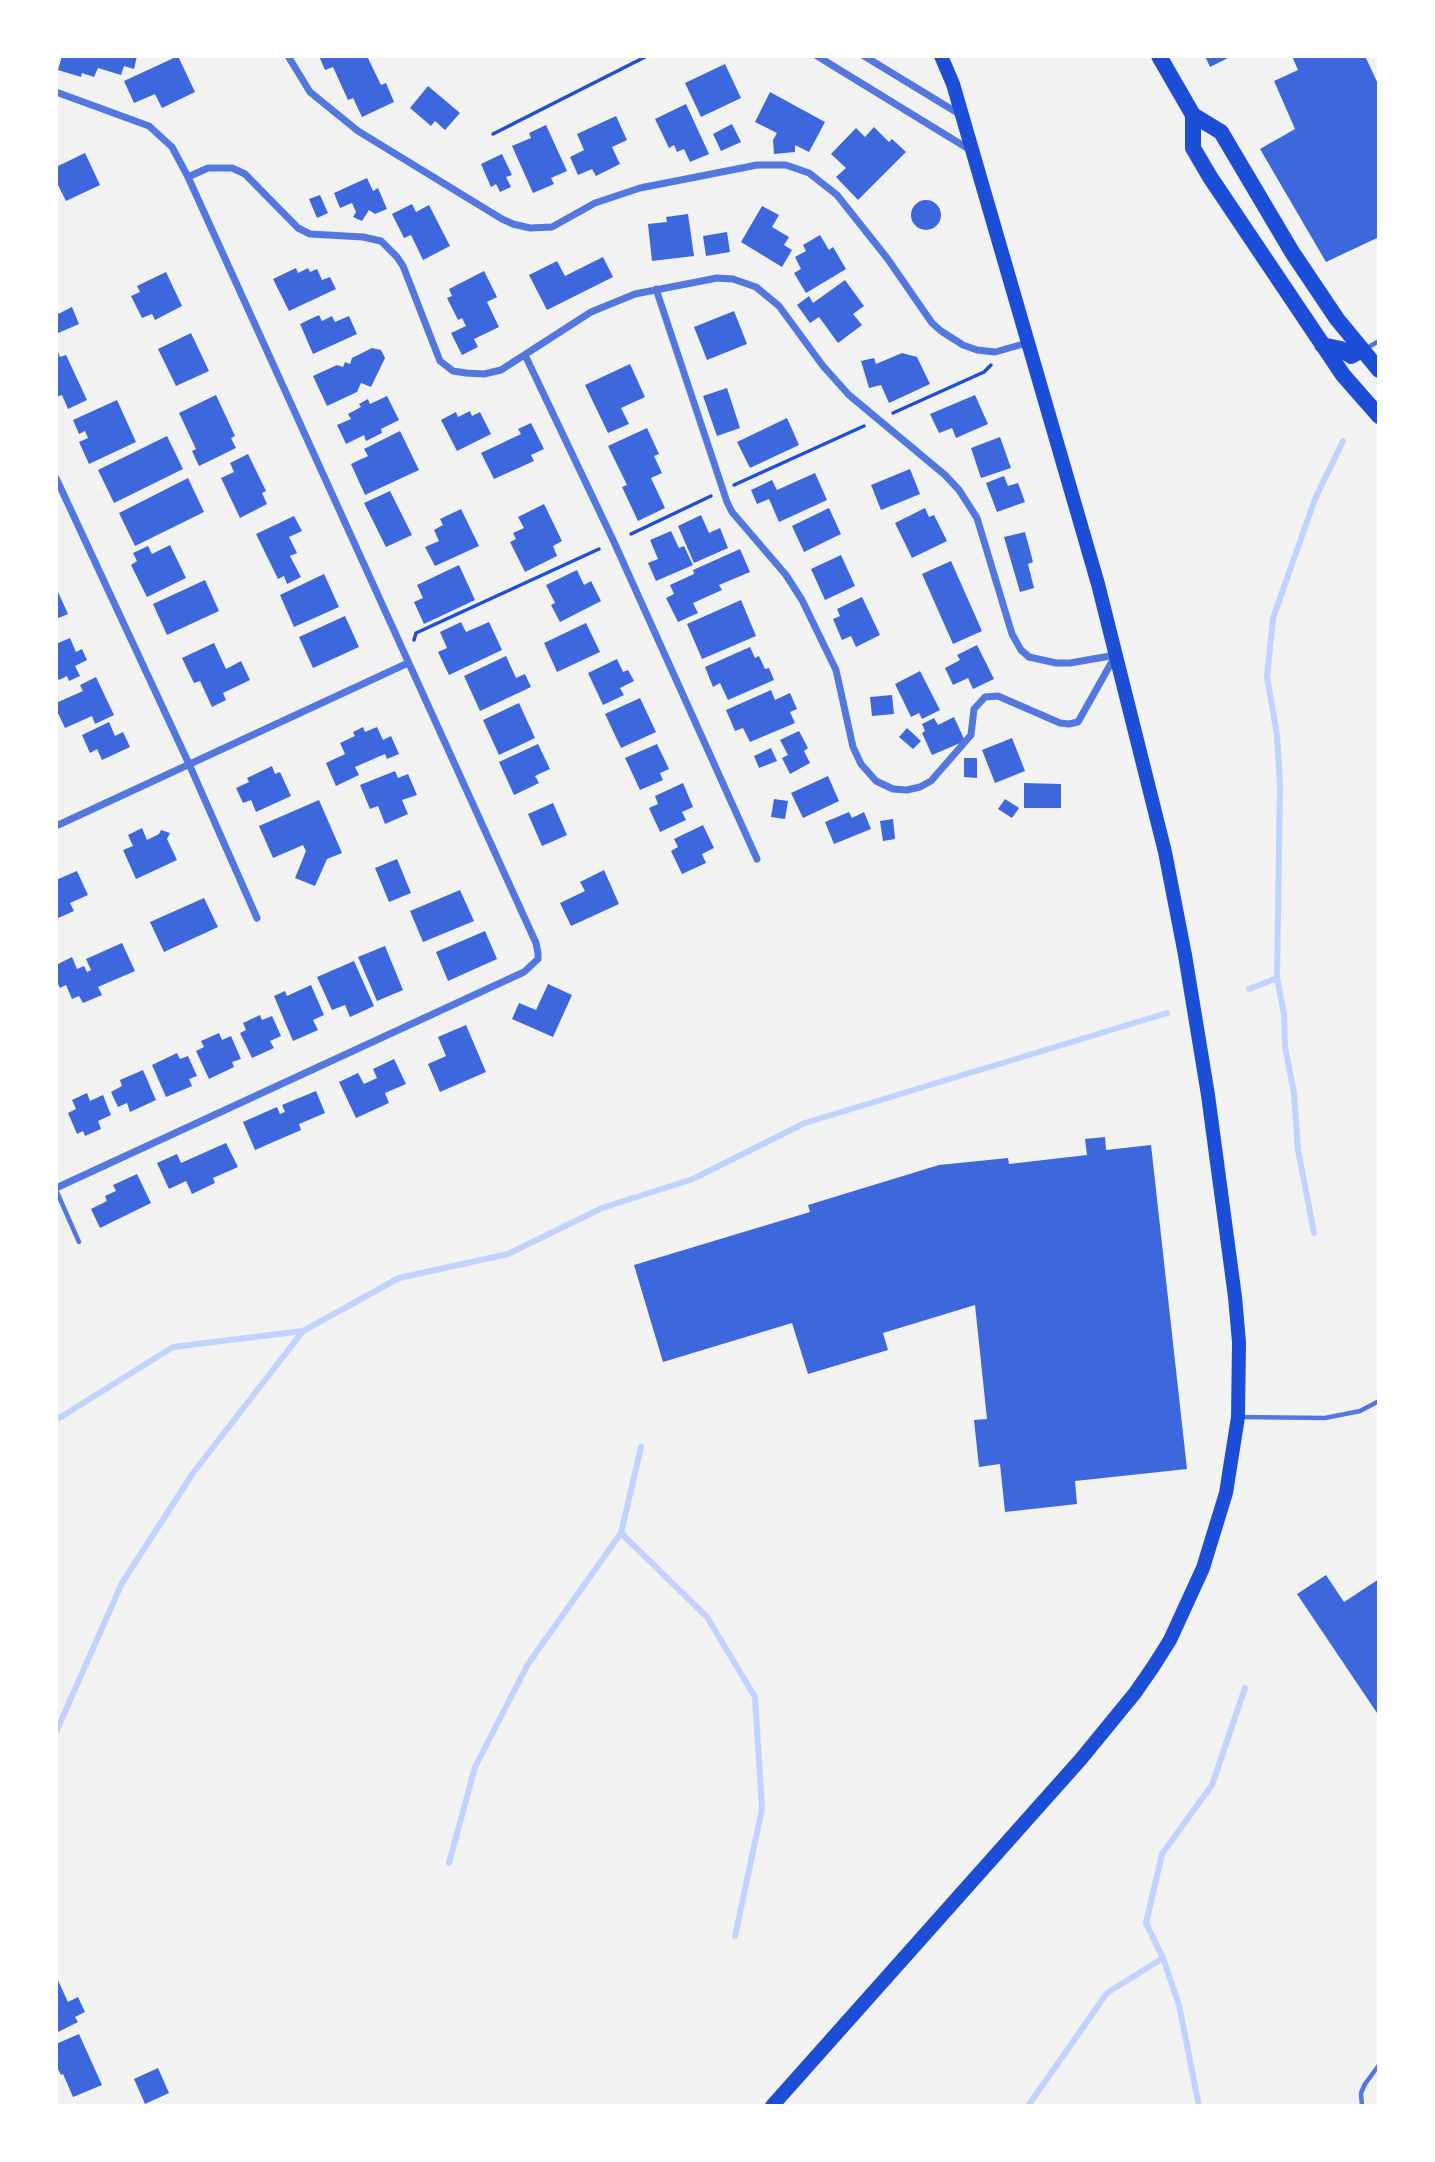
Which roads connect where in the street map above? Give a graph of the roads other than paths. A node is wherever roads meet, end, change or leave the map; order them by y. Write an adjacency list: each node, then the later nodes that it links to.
1 (288, 56): 13 (street)
2 (817, 56): 9 (street)
3 (864, 56): 8 (street)
4 (942, 56): 8 (main road)
5 (1158, 56): 7 (main road)
6 (56, 92): 10 (street)
7 (1193, 115): 14 (main road); 15 (main road)
8 (962, 116): 9 (main road)
9 (972, 151): 13 (main road)
10 (188, 177): 16 (street); 21 (street)
11 (656, 289): 16 (street); 20 (street); 20 (street)
12 (1379, 341): 15 (lane)
13 (1027, 343): 20 (main road)
14 (1322, 345): 15 (main road); 18 (main road)
15 (1363, 351): 17 (main road)
16 (526, 355): 24 (street)
17 (1379, 370)
18 (1379, 415)
19 (56, 478): 22 (street)
20 (1116, 655): 29 (main road)
21 (408, 663): 22 (street); 26 (street)
22 (189, 764): 23 (street); 25 (street)
23 (56, 826)
24 (757, 859)
25 (257, 918)
26 (56, 1189): 27 (lane)
27 (79, 1242)
28 (1379, 1401): 29 (lane)
29 (1238, 1417): 31 (main road)
30 (1379, 2064): 32 (lane)
31 (772, 2106)
32 (1362, 2106)

